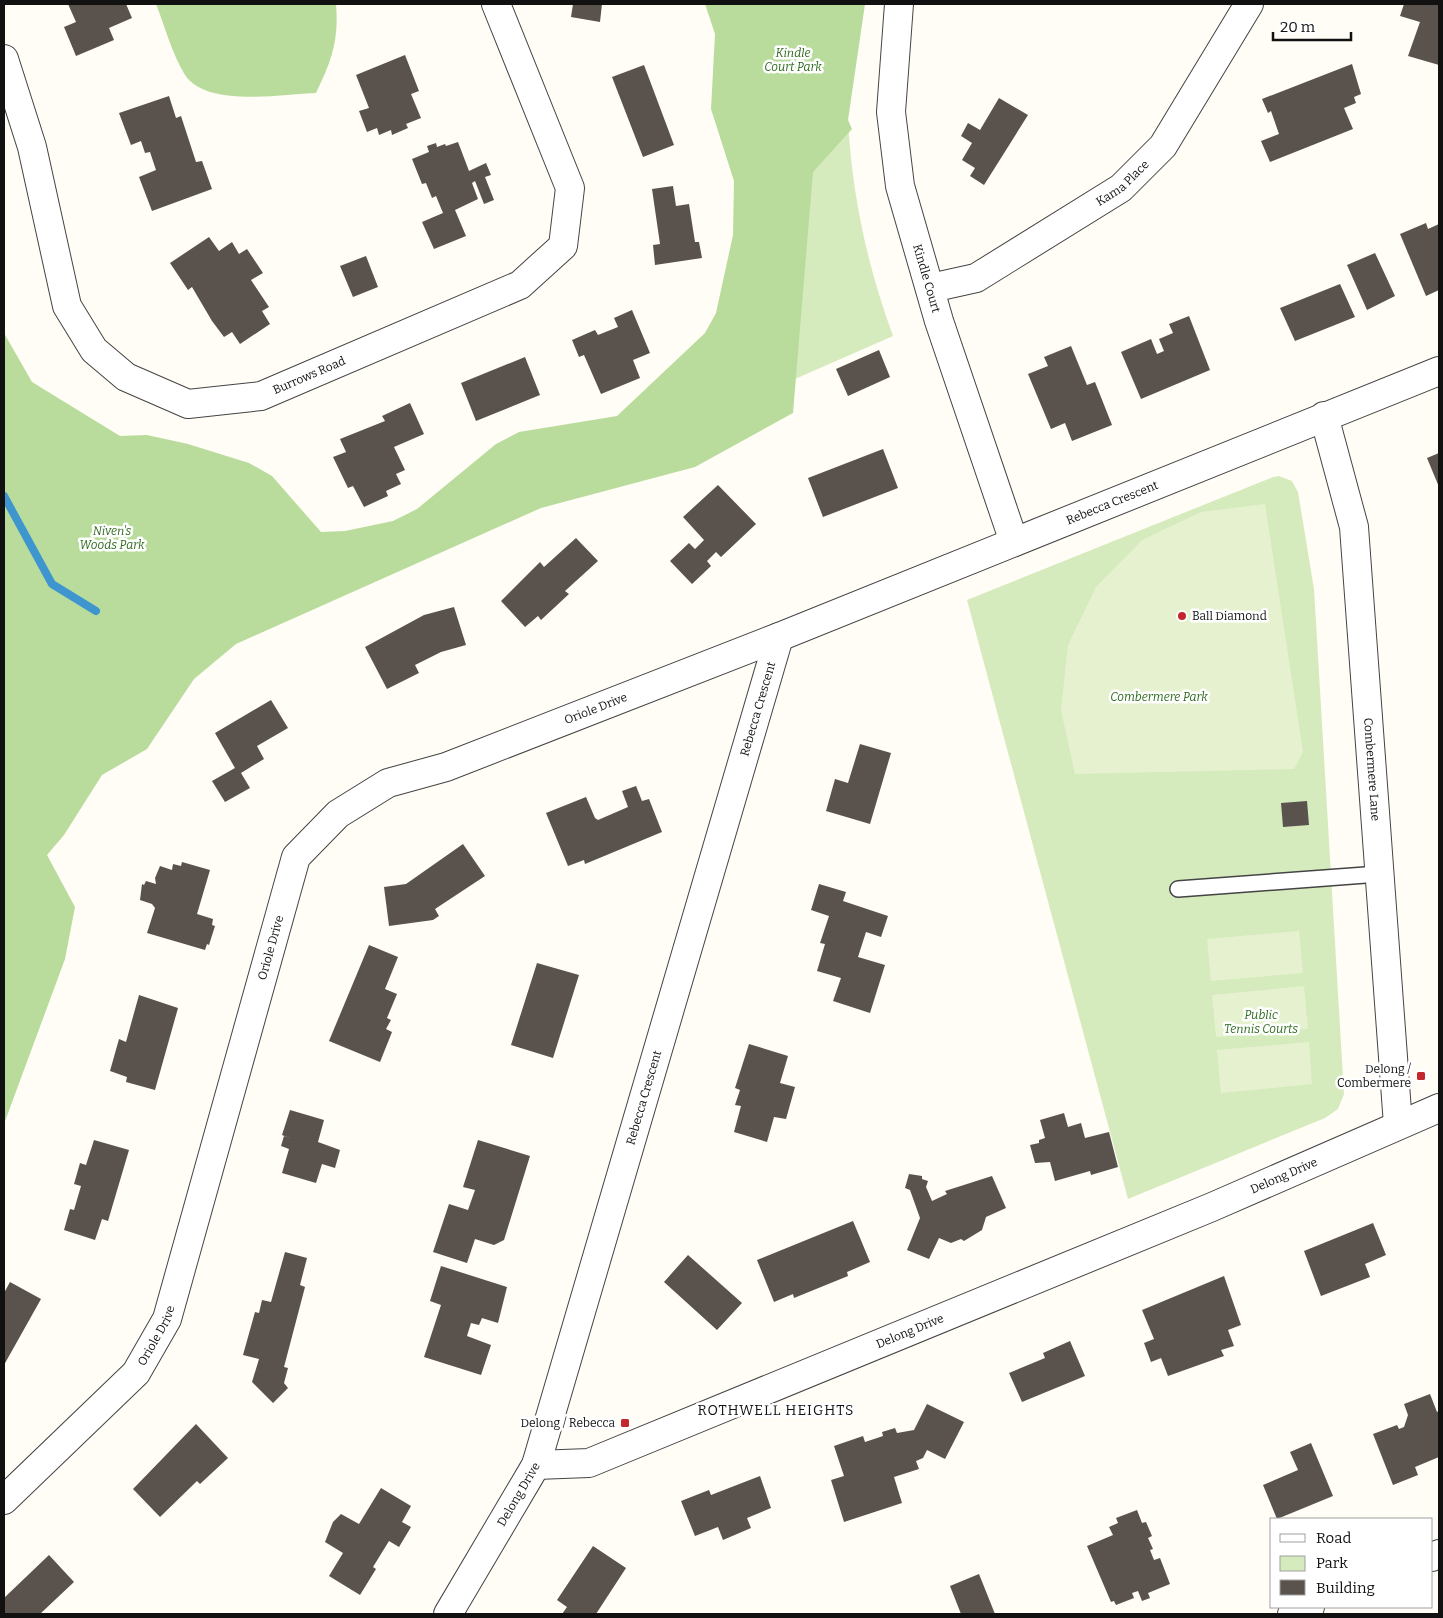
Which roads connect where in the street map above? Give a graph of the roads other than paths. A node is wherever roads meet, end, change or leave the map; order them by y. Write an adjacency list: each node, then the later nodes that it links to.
1 (496, 4): 4 (street, Burrows Road)
2 (899, 4): 5 (street, Kindle Court)
3 (1249, 4): 5 (street, Kama Place)
4 (4, 59)
5 (931, 288): 8 (street, Kindle Court)
6 (1439, 371): 7 (street, Rebecca Crescent)
7 (1324, 416): 8 (street, Rebecca Crescent); 10 (street, Combermere Lane)
8 (1014, 542): 9 (street, Rebecca Crescent)
9 (778, 636): 14 (street, Rebecca Crescent); 15 (street, Oriole Drive)
10 (1379, 874): 11 (lane); 13 (street, Combermere Lane)
11 (1178, 889)
12 (1439, 1108): 13 (street, Delong Drive)
13 (1398, 1125): 14 (street, Delong Drive)
14 (536, 1465): 17 (street, Delong Drive)
15 (4, 1500)
16 (1307, 1608): 18 (street)
17 (448, 1614)
18 (1292, 1614)

